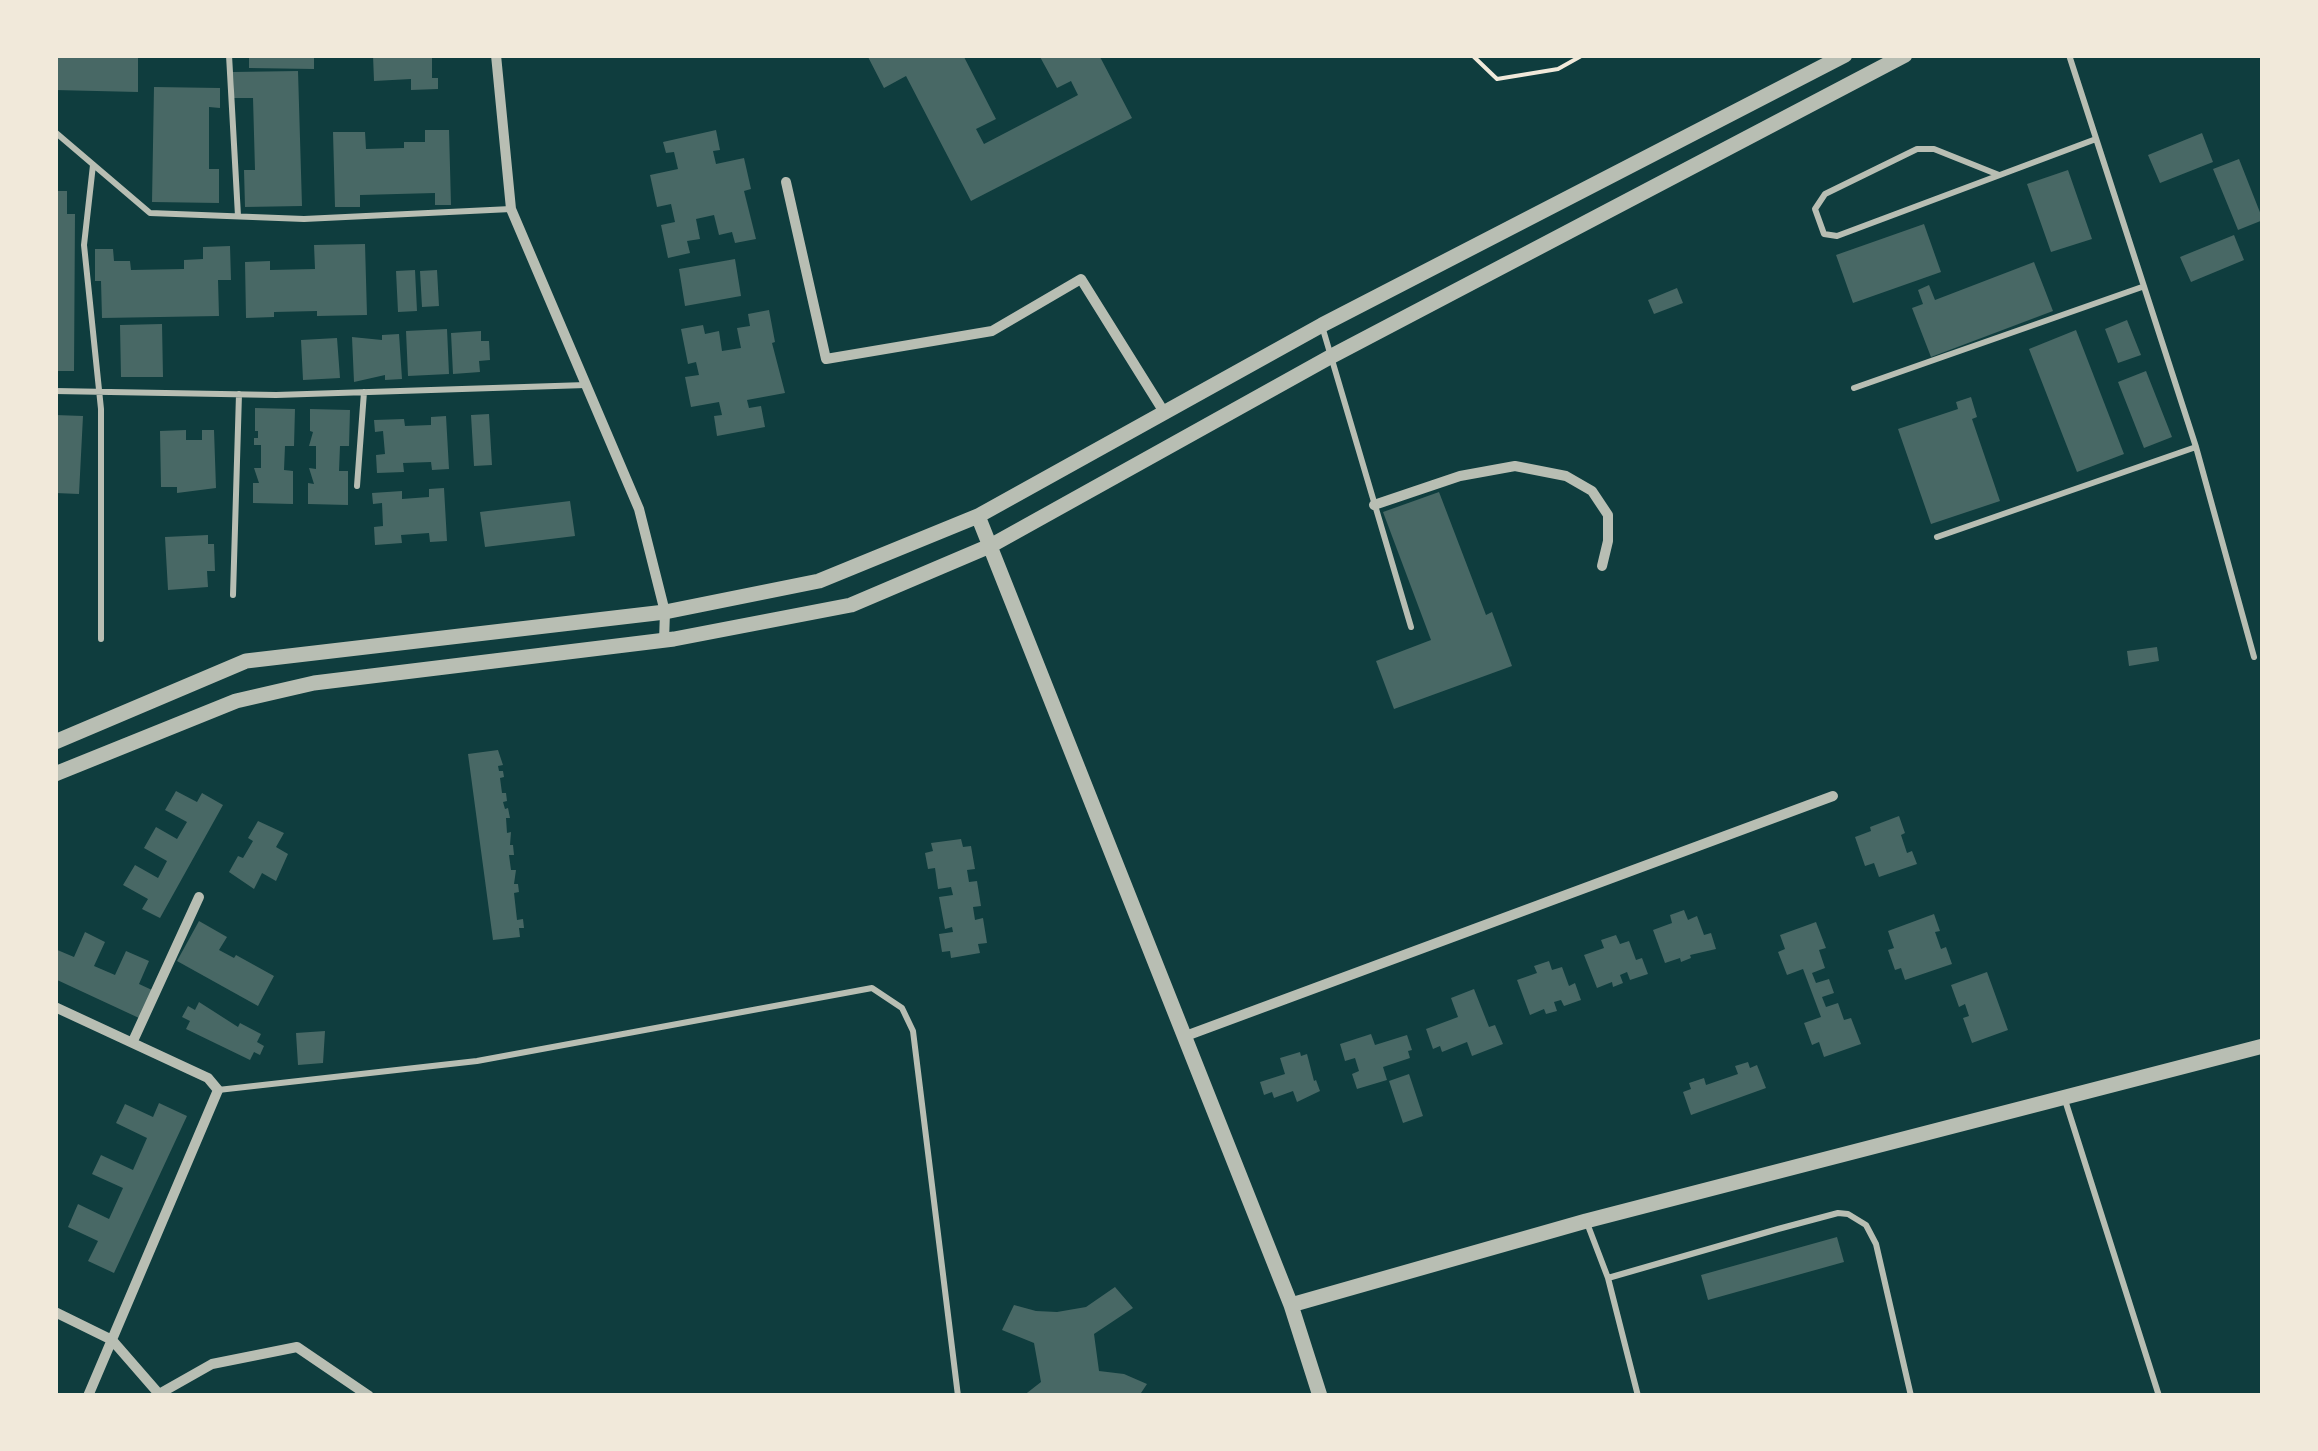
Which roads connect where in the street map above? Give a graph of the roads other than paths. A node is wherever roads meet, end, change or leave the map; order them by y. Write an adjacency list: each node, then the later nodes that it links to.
1 (229, 55): 12 (lane)
2 (496, 55): 11 (street)
3 (1845, 55): 14 (street)
4 (1905, 55): 15 (street)
5 (2070, 55): 7 (lane)
6 (55, 132): 8 (lane)
7 (2096, 139): 9 (lane); 13 (lane)
8 (93, 164): 12 (lane); 19 (lane)
9 (1999, 175): 9 (lane)
10 (786, 182): 22 (street)
11 (511, 209): 12 (lane); 16 (street)
12 (238, 216)
13 (2142, 287): 17 (lane); 23 (lane)
14 (1322, 325): 15 (lane); 22 (street)
15 (1330, 357): 25 (lane); 28 (street)
16 (586, 385): 20 (lane); 31 (street)
17 (1854, 388)
18 (55, 391): 19 (lane)
19 (98, 392): 21 (lane); 33 (lane)
20 (364, 392): 21 (lane); 24 (lane)
21 (239, 394): 30 (lane)
22 (1164, 412): 26 (street)
23 (2196, 446): 27 (lane); 35 (lane)
24 (357, 486)
25 (1374, 505): 29 (street); 32 (lane)
26 (978, 516): 28 (street); 31 (street)
27 (1937, 537)
28 (992, 546): 34 (street); 41 (street)
29 (1602, 566)
30 (233, 595)
31 (665, 612): 34 (street); 36 (street)
32 (1411, 627)
33 (101, 638)
34 (664, 640): 37 (street)
35 (2254, 658)
36 (55, 742)
37 (55, 774)
38 (1833, 796): 41 (street)
39 (199, 897): 42 (street)
40 (55, 1007): 42 (street)
41 (1183, 1037): 48 (street)
42 (133, 1041): 44 (street)
43 (2263, 1046): 45 (street)
44 (218, 1090): 50 (street); 53 (lane)
45 (2065, 1099): 46 (street); 57 (lane)
46 (1586, 1222): 47 (lane); 48 (street)
47 (1608, 1278): 55 (lane); 56 (lane)
48 (1291, 1305): 54 (street)
49 (55, 1312): 50 (street)
50 (112, 1340): 51 (street); 52 (street)
51 (88, 1396)
52 (370, 1396)
53 (958, 1396)
54 (1320, 1396)
55 (1638, 1396)
56 (1911, 1396)
57 (2159, 1396)

